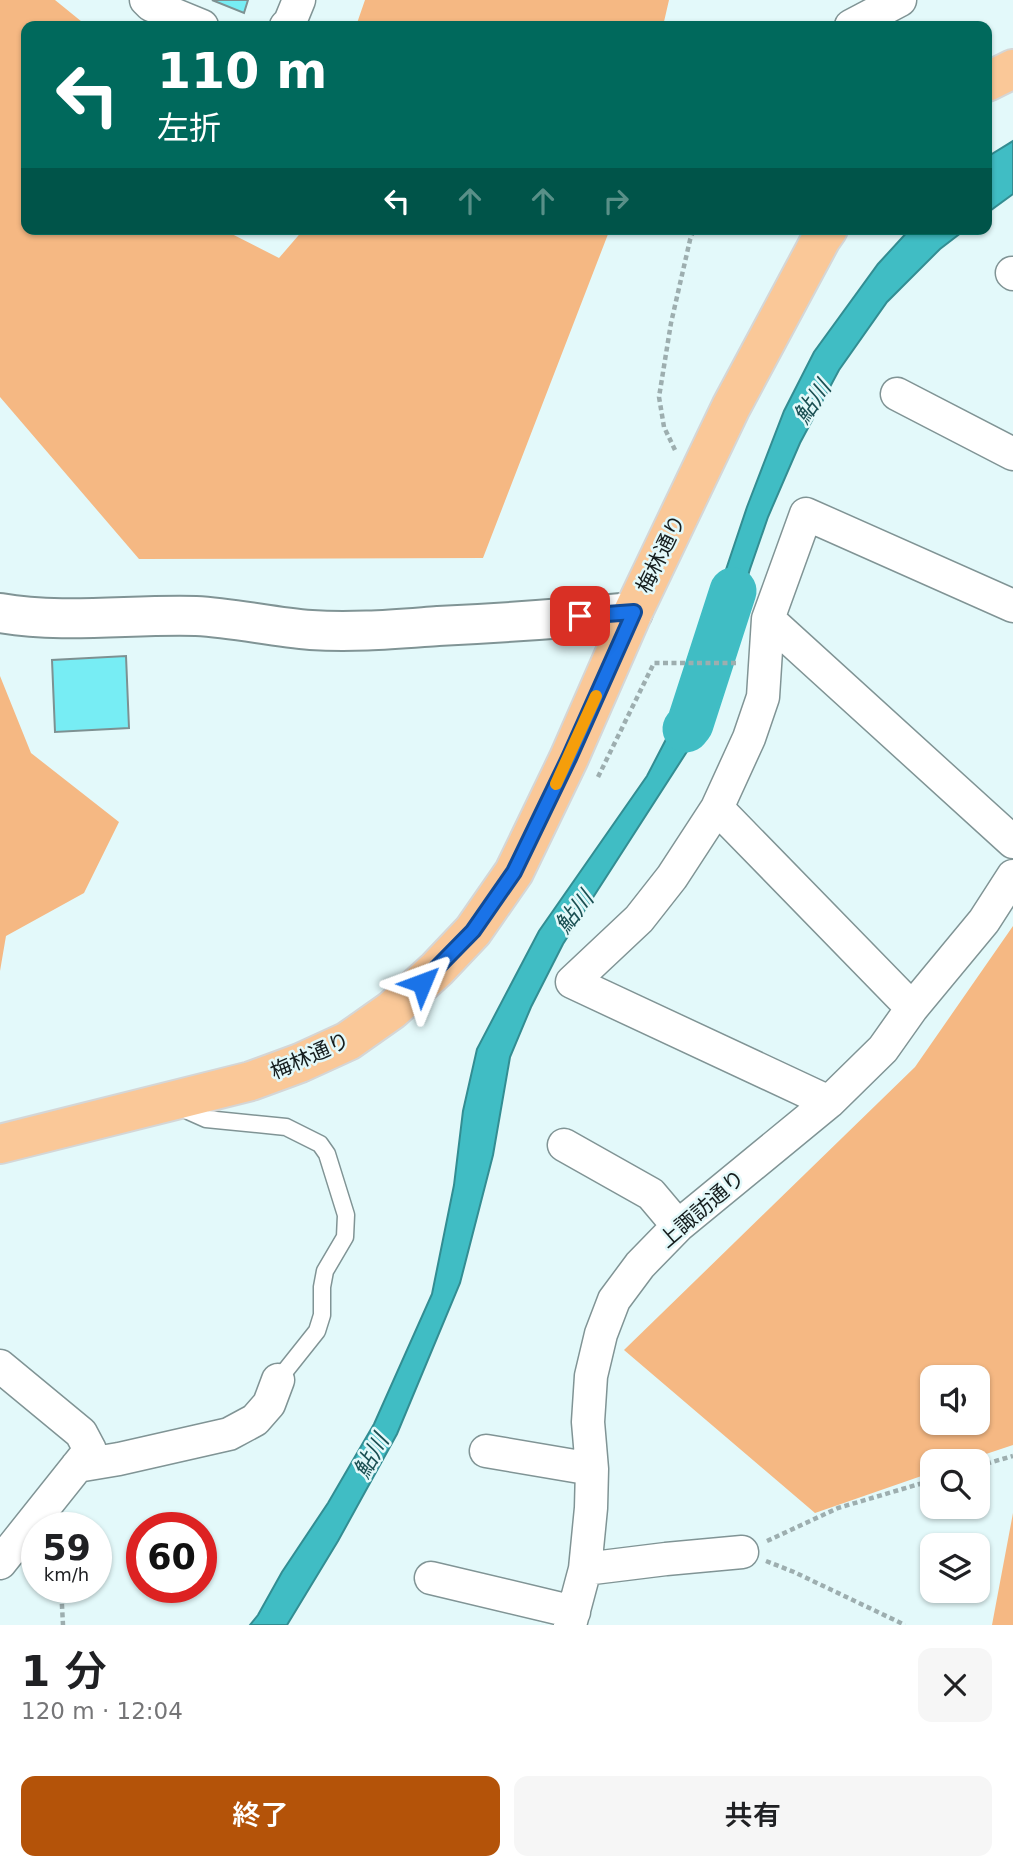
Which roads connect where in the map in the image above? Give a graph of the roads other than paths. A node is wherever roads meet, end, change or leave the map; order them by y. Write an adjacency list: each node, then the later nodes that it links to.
1 (299, 0): 5 (street)
2 (900, 0): 6 (street)
3 (150, 2): 4 (street)
4 (191, 21)
5 (290, 21)
6 (860, 21)
7 (1013, 69): 8 (main road)
8 (992, 80)
9 (824, 235): 14 (main road, 梅林通り)
10 (897, 394): 11 (street)
11 (1013, 454)
12 (1013, 606): 15 (street)
13 (0, 612): 14 (street)
14 (634, 612): 20 (main road, 梅林通り)
15 (768, 619): 16 (street); 17 (street)
16 (717, 808): 19 (street); 21 (street)
17 (1013, 842)
18 (1013, 876): 19 (street, 上諏訪通り)
19 (912, 1008): 21 (street, 上諏訪通り)
20 (183, 1097): 22 (main road, 梅林通り); 26 (lane)
21 (829, 1102): 24 (street, 上諏訪通り)
22 (0, 1144)
23 (564, 1145): 24 (street)
24 (678, 1226): 29 (street, 上諏訪通り)
25 (0, 1366): 28 (street)
26 (278, 1380): 28 (street)
27 (486, 1451): 29 (street)
28 (77, 1466): 30 (street)
29 (592, 1469): 33 (street, 上諏訪通り)
30 (10, 1531): 32 (street)
31 (743, 1552): 33 (street)
32 (0, 1563)
33 (584, 1569): 35 (street, 上諏訪通り)
34 (432, 1578): 35 (street)
35 (572, 1619)

